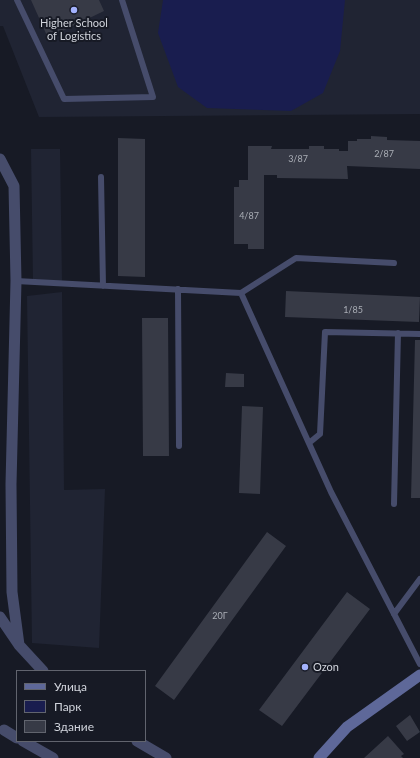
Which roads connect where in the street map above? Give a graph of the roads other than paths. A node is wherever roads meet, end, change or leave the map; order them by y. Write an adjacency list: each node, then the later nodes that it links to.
1 (17, 0): 2 (lane)
2 (122, 0)
3 (0, 159): 6 (street)
4 (101, 177): 7 (lane)
5 (394, 263): 9 (lane)
6 (16, 281): 7 (lane); 18 (street)
7 (103, 286): 8 (lane)
8 (178, 290): 9 (lane); 13 (lane)
9 (241, 293): 12 (lane)
10 (398, 333): 11 (lane); 12 (lane); 14 (lane)
11 (420, 334)
12 (309, 443): 16 (lane)
13 (179, 446)
14 (394, 504)
15 (420, 579): 16 (lane)
16 (394, 614): 19 (lane)
17 (0, 617): 18 (street)
18 (19, 645): 20 (street)
19 (420, 664)
20 (42, 670)
21 (420, 675): 28 (main road)
22 (4, 730): 23 (street)
23 (16, 737)
24 (25, 742): 26 (street)
25 (139, 742): 27 (street)
26 (53, 758)
27 (166, 758)
28 (319, 758)

